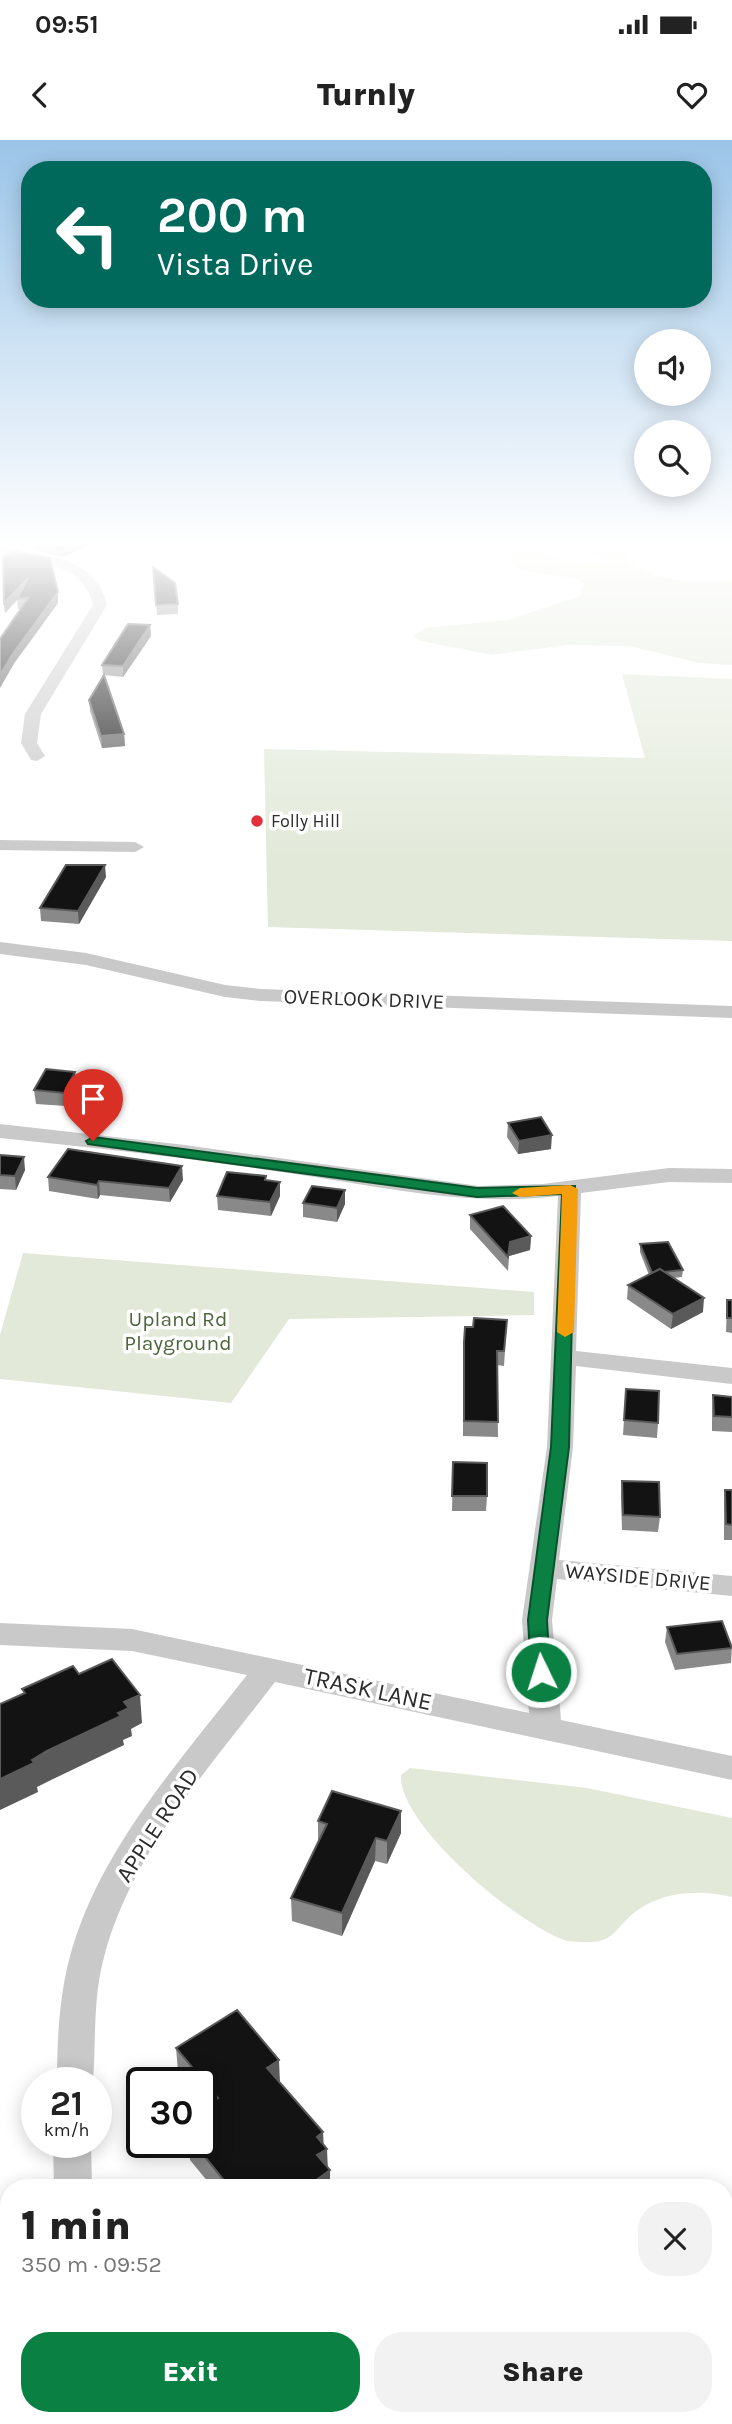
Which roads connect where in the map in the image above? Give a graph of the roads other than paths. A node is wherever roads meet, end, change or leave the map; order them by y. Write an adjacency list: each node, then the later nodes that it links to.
1 (73, 649): 2 (street)
2 (37, 756)
3 (0, 845): 4 (street)
4 (135, 847)
5 (0, 948): 6 (street, OVERLOOK DRIVE)
6 (732, 1012)
7 (0, 1131): 9 (street)
8 (732, 1176): 9 (street)
9 (570, 1189): 10 (street)
10 (564, 1357): 11 (street); 12 (street)
11 (732, 1376)
12 (544, 1568): 13 (street, WAYSIDE DRIVE); 16 (street)
13 (732, 1586)
14 (0, 1634): 15 (street, TRASK LANE)
15 (268, 1668): 16 (street, TRASK LANE); 18 (street, APPLE ROAD)
16 (546, 1727): 17 (street, TRASK LANE)
17 (732, 1768)
18 (76, 2067)
19 (72, 2158): 20 (street)
20 (73, 2179)

